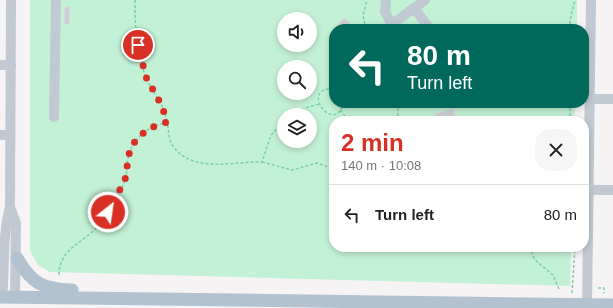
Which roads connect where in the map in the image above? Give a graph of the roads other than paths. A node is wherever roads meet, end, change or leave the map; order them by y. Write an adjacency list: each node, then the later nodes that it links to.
1 (11, 0): 11 (street)
2 (56, 0): 14 (street)
3 (386, 0): 7 (street)
4 (425, 0): 6 (street)
5 (591, 0): 12 (street)
6 (414, 8): 8 (street); 9 (street)
7 (391, 24)
8 (395, 24)
9 (426, 24)
10 (0, 65): 11 (street)
11 (11, 65): 15 (street)
12 (590, 99): 13 (street); 17 (street)
13 (613, 100)
14 (54, 117)
15 (5, 135): 16 (street)
16 (5, 185): 19 (street)
17 (589, 190): 18 (street); 25 (street)
18 (613, 190)
19 (10, 207): 20 (street); 22 (street)
20 (17, 258): 21 (main road); 23 (street)
21 (186, 299): 23 (main road); 25 (main road)
22 (1, 301): 23 (main road)
23 (15, 303)
24 (613, 305): 25 (main road)
25 (589, 307)

